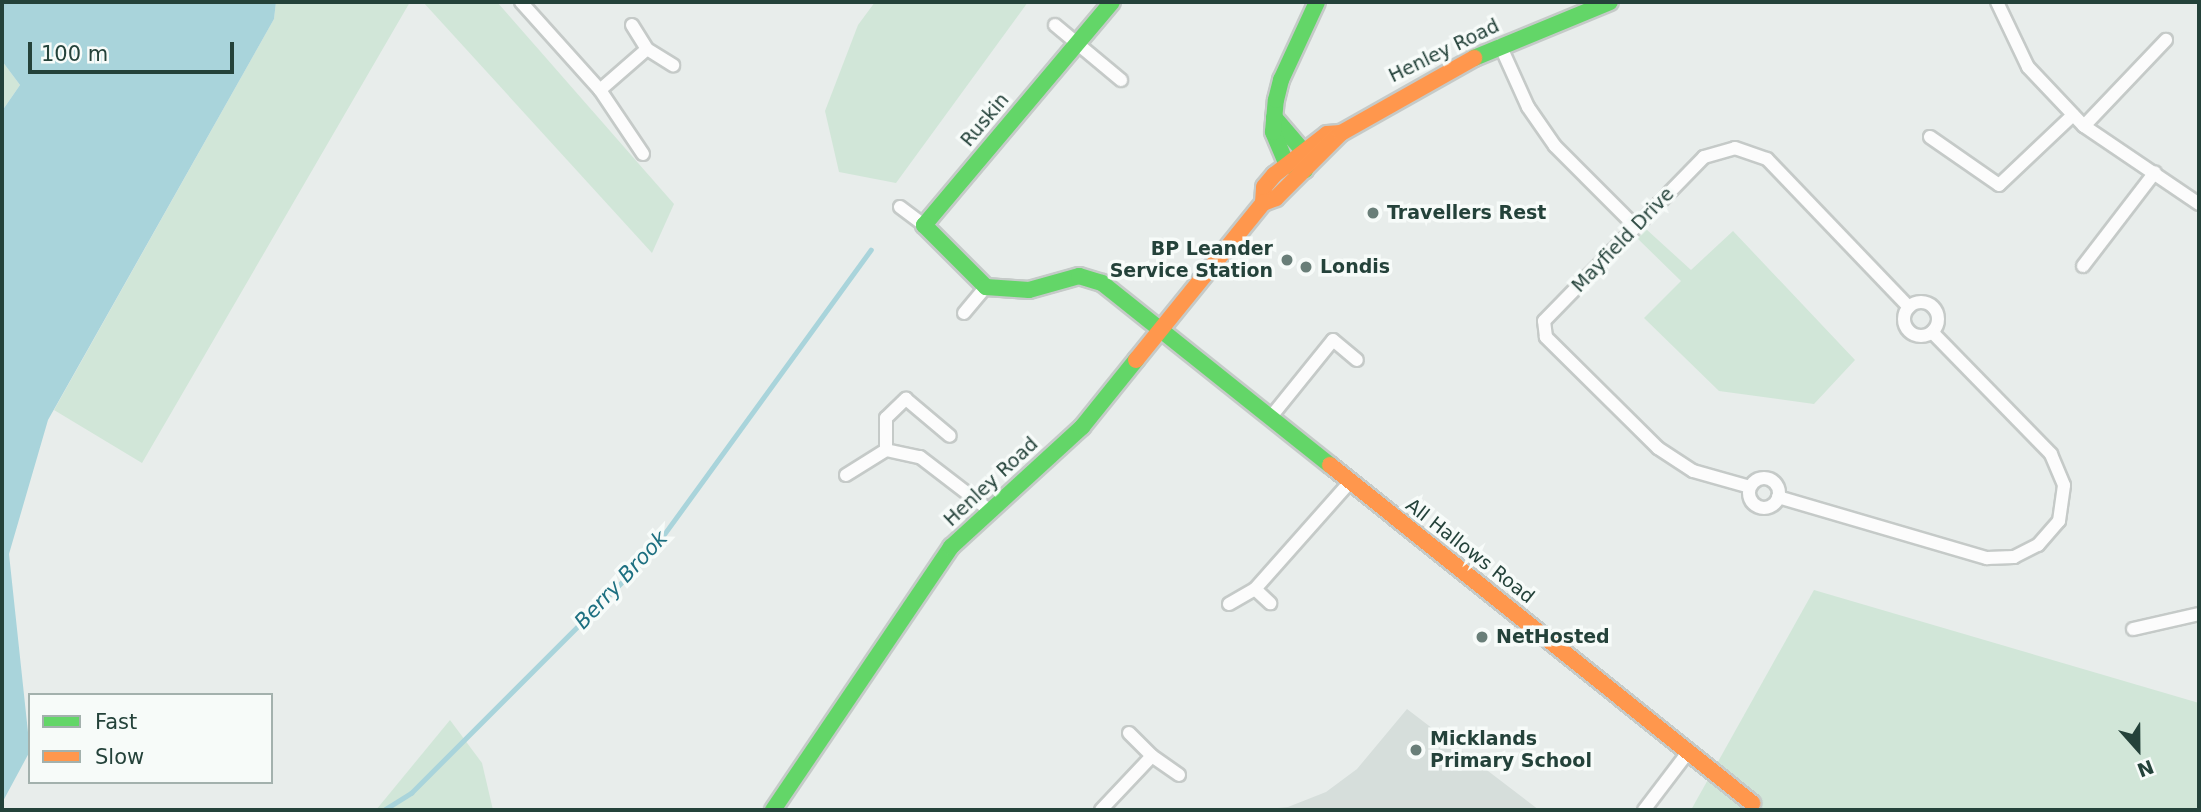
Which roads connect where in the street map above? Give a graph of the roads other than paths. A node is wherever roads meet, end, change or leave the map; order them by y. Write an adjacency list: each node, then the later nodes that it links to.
1 (521, 2): 14 (street)
2 (1112, 2): 9 (main road, Ruskin)
3 (1317, 2): 16 (main road)
4 (1610, 2): 10 (main road, Henley Road)
5 (1997, 2): 15 (street)
6 (632, 25): 11 (street)
7 (1055, 25): 9 (street)
8 (2166, 40): 17 (street)
9 (1077, 43): 13 (street); 28 (main road, Ruskin)
10 (1500, 46): 18 (main road, Henley Road); 29 (street)
11 (648, 49): 12 (street); 14 (street)
12 (673, 65)
13 (1121, 80)
14 (600, 90): 21 (street)
15 (2073, 115): 17 (street); 19 (street)
16 (1274, 117): 20 (main road); 22 (main road)
17 (2084, 126): 24 (street)
18 (1341, 133): 20 (main road, Henley Road); 23 (main road, Henley Road)
19 (1930, 137)
20 (1304, 152): 22 (main road, Henley Road); 23 (main road)
21 (643, 154)
22 (1287, 165): 23 (main road); 25 (main road, Henley Road)
23 (1305, 170): 25 (main road, Henley Road)
24 (2155, 172): 26 (street); 30 (street)
25 (1263, 203): 35 (main road, Henley Road)
26 (2199, 204)
27 (900, 206): 28 (street)
28 (924, 225): 31 (main road)
29 (1635, 226): 32 (street, Mayfield Drive); 42 (street, Mayfield Drive)
30 (2083, 266)
31 (986, 287): 33 (street); 35 (main road)
32 (1909, 307): 34 (street, Mayfield Drive); 34 (street, Mayfield Drive)
33 (964, 313)
34 (1932, 331): 43 (street, Mayfield Drive)
35 (1161, 332): 37 (main road, All Hallows Road); 44 (main road, Henley Road)
36 (1357, 360): 37 (street)
37 (1270, 418): 41 (main road, All Hallows Road)
38 (950, 436): 39 (street)
39 (886, 450): 40 (street); 44 (street)
40 (846, 475)
41 (1349, 482): 45 (street); 51 (main road, All Hallows Road)
42 (1750, 487): 43 (street, Mayfield Drive); 43 (street, Mayfield Drive)
43 (1778, 497)
44 (989, 510): 55 (main road, Henley Road)
45 (1255, 589): 46 (street); 47 (street)
46 (1270, 603)
47 (1229, 604)
48 (2199, 614): 49 (street)
49 (2133, 629)
50 (1129, 733): 52 (street)
51 (1689, 751): 54 (main road, All Hallows Road); 57 (street)
52 (1152, 755): 53 (street); 56 (street)
53 (1179, 775)
54 (1752, 803)
55 (773, 810)
56 (1101, 810)
57 (1644, 810)

